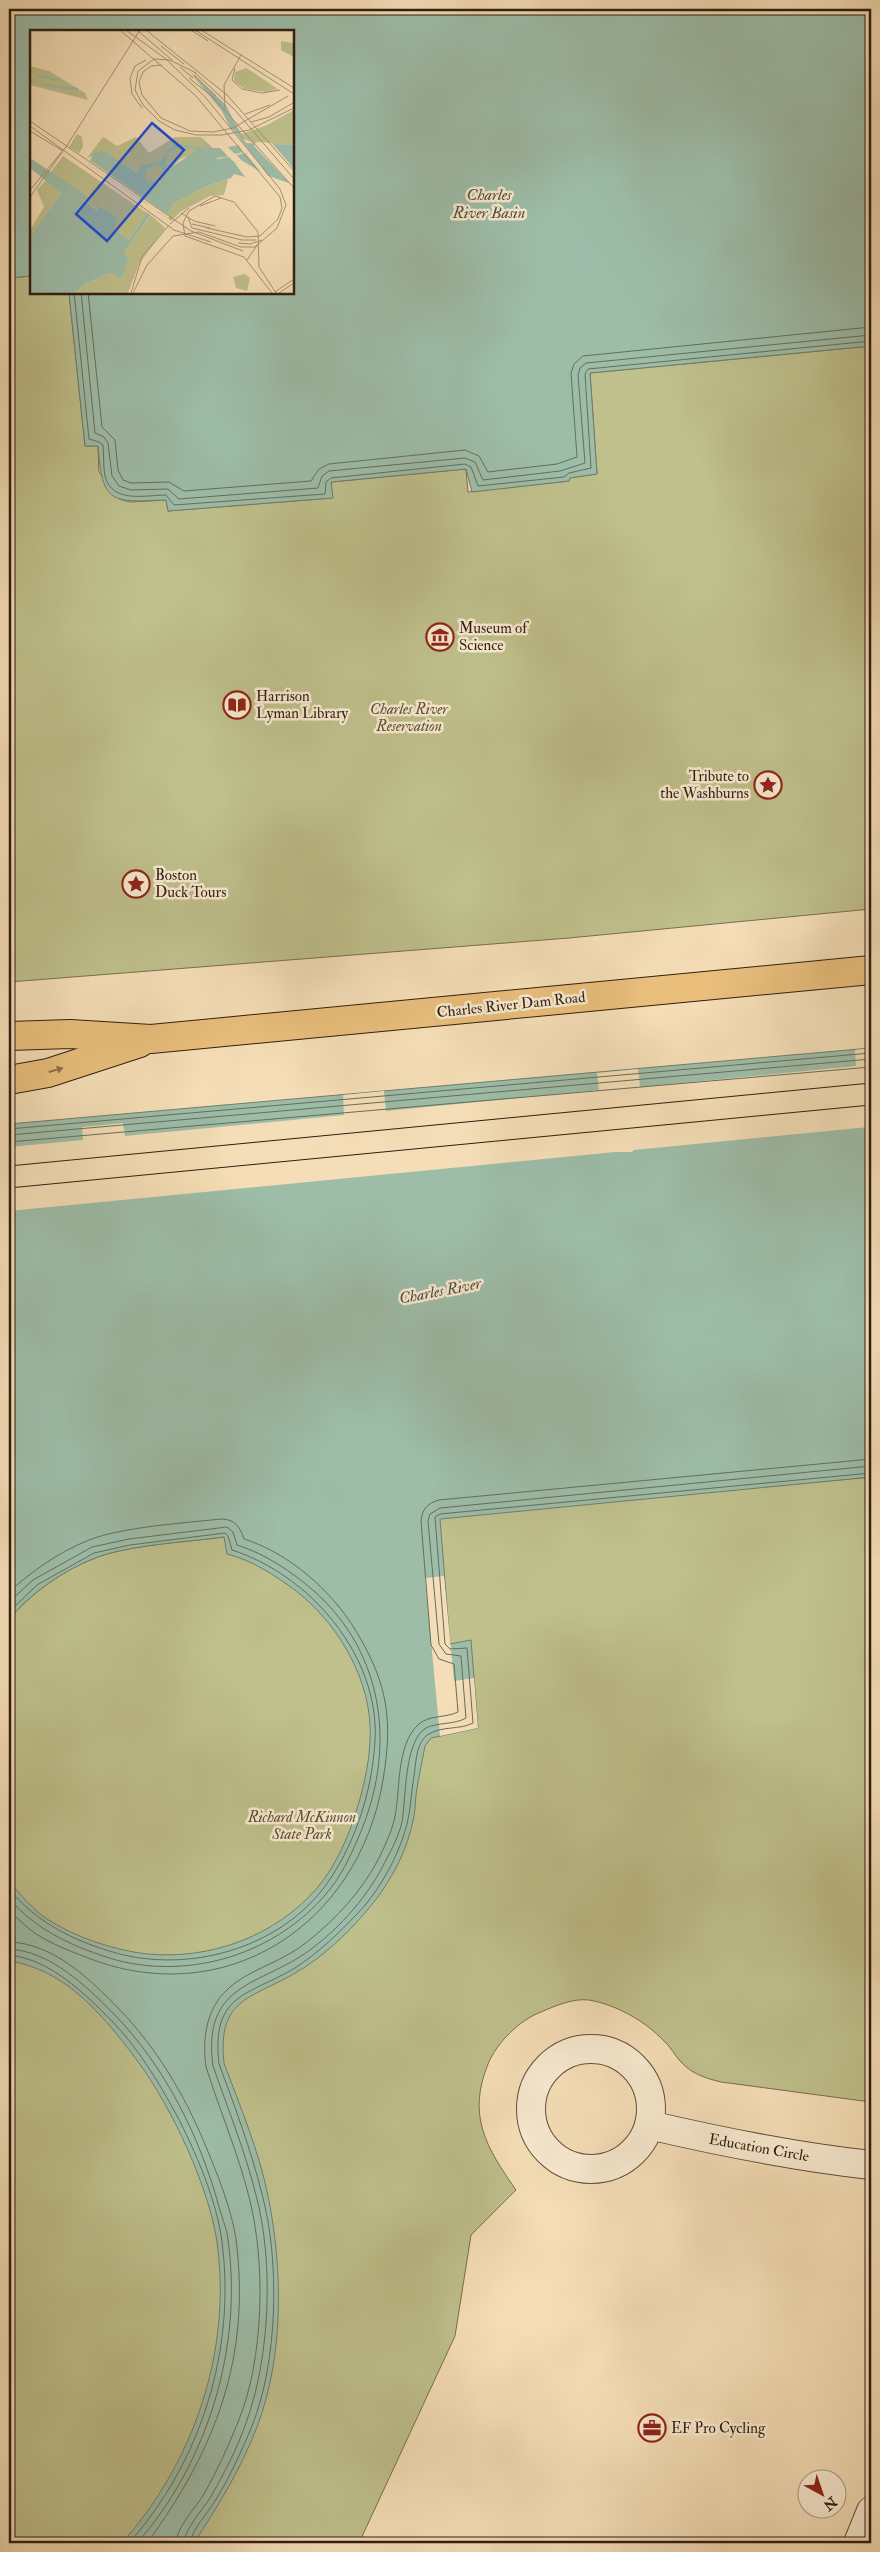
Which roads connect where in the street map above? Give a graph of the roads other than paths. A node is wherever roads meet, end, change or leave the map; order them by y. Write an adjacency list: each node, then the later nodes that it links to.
1 (871, 970): 3 (highway, Charles River Dam Road)
2 (9, 1036): 3 (highway, Charles River Dam Road)
3 (151, 1040): 4 (highway, Charles River Dam Road, one-way to 3)
4 (9, 1080)
5 (649, 2125): 5 (street); 6 (street, Education Circle)
6 (871, 2165)
7 (871, 2511): 8 (street)
8 (858, 2543)

